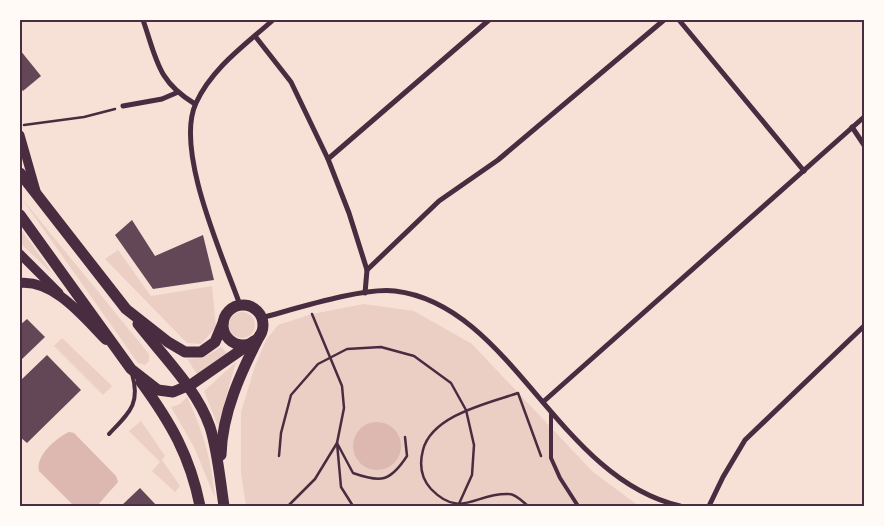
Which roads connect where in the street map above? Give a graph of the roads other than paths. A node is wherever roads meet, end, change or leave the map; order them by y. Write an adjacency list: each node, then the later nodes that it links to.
1 (143, 20): 7 (street)
2 (273, 20): 6 (street)
3 (489, 20): 14 (street)
4 (664, 20): 20 (street)
5 (679, 20): 15 (street)
6 (255, 36): 8 (street); 14 (street)
7 (176, 93): 8 (street); 9 (street)
8 (195, 104): 24 (street)
9 (123, 106)
10 (864, 117): 11 (street)
11 (852, 128): 13 (street); 15 (street)
12 (20, 135): 17 (street)
13 (864, 145)
14 (328, 159): 20 (street)
15 (804, 171): 33 (street)
16 (20, 173): 17 (main road)
17 (37, 196): 25 (main road)
18 (20, 215): 30 (main road)
19 (20, 254): 23 (street)
20 (367, 270): 22 (street)
21 (20, 283): 23 (main road)
22 (365, 292): 26 (street); 33 (street)
23 (68, 302): 30 (main road)
24 (240, 305): 26 (main road); 27 (main road)
25 (126, 309): 27 (main road); 32 (main road)
26 (261, 318): 29 (main road)
27 (223, 323): 29 (main road)
28 (864, 326): 41 (street)
29 (257, 338): 32 (main road); 36 (main road)
30 (121, 355): 31 (main road)
31 (130, 369): 32 (main road); 35 (lane); 37 (main road)
32 (187, 387): 36 (main road)
33 (543, 402): 34 (street)
34 (550, 412): 39 (lane); 40 (street)
35 (109, 434)
36 (220, 472): 38 (main road)
37 (200, 506)
38 (224, 506)
39 (578, 506)
40 (680, 506)
41 (709, 506)

